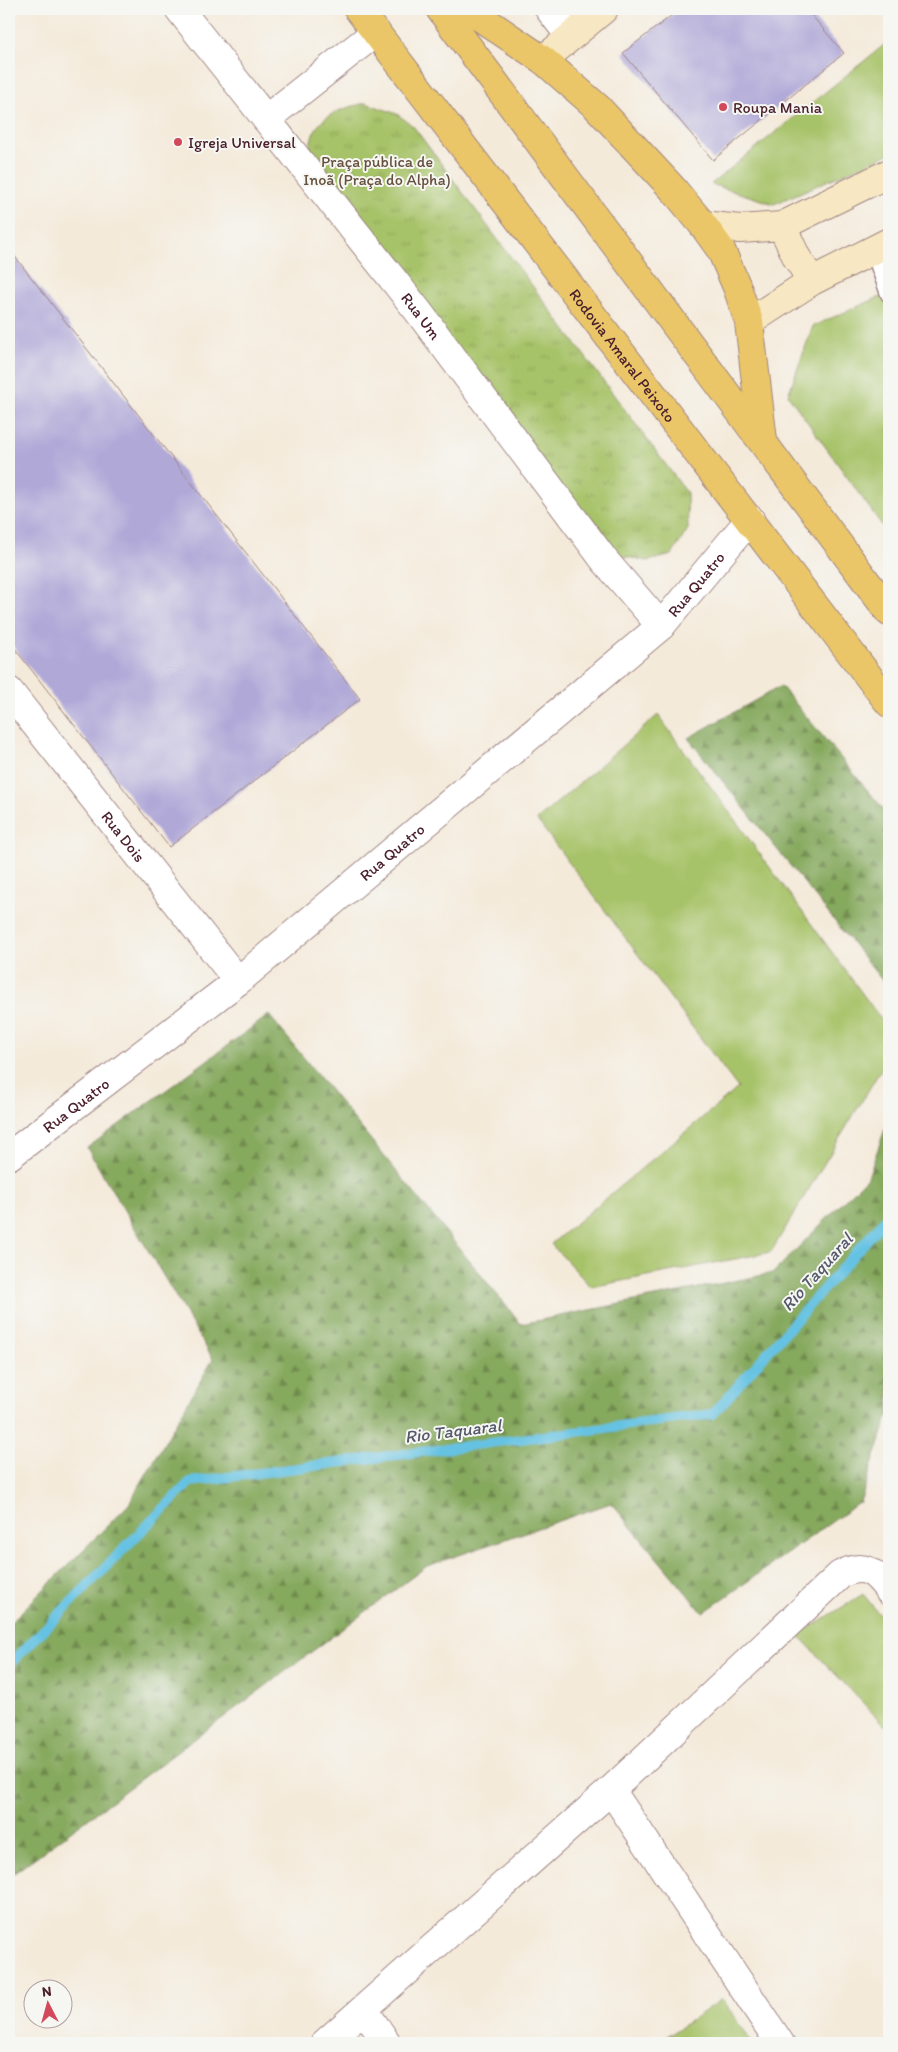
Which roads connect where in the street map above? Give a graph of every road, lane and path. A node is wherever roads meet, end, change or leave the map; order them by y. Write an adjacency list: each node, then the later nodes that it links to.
1 (179, 9): 10 (street, Rua Um)
2 (358, 9): 7 (highway, Rodovia Amaral Peixoto)
3 (440, 9): 18 (highway)
4 (468, 9): 9 (highway)
5 (549, 9): 8 (street)
6 (604, 9): 8 (street)
7 (376, 32): 10 (street); 19 (highway, Rodovia Amaral Peixoto)
8 (570, 36): 9 (street)
9 (543, 60): 12 (highway)
10 (266, 119): 21 (street, Rua Um)
11 (889, 173): 13 (street)
12 (703, 225): 13 (street); 17 (highway)
13 (782, 226): 15 (street)
14 (881, 245): 15 (street); 16 (lane)
15 (812, 281): 17 (street)
16 (889, 294)
17 (749, 322): 18 (highway)
18 (764, 443): 20 (highway)
19 (750, 519): 21 (street, Rua Quatro); 23 (highway, Rodovia Amaral Peixoto)
20 (889, 612)
21 (660, 626): 24 (street, Rua Quatro)
22 (9, 691): 24 (street, Rua Dois)
23 (889, 703)
24 (238, 981): 25 (street, Rua Quatro)
25 (9, 1156)
26 (889, 1591): 27 (street)
27 (610, 1790): 28 (street); 31 (street)
28 (364, 2010): 29 (street); 30 (street)
29 (325, 2043)
30 (388, 2043)
31 (780, 2043)

